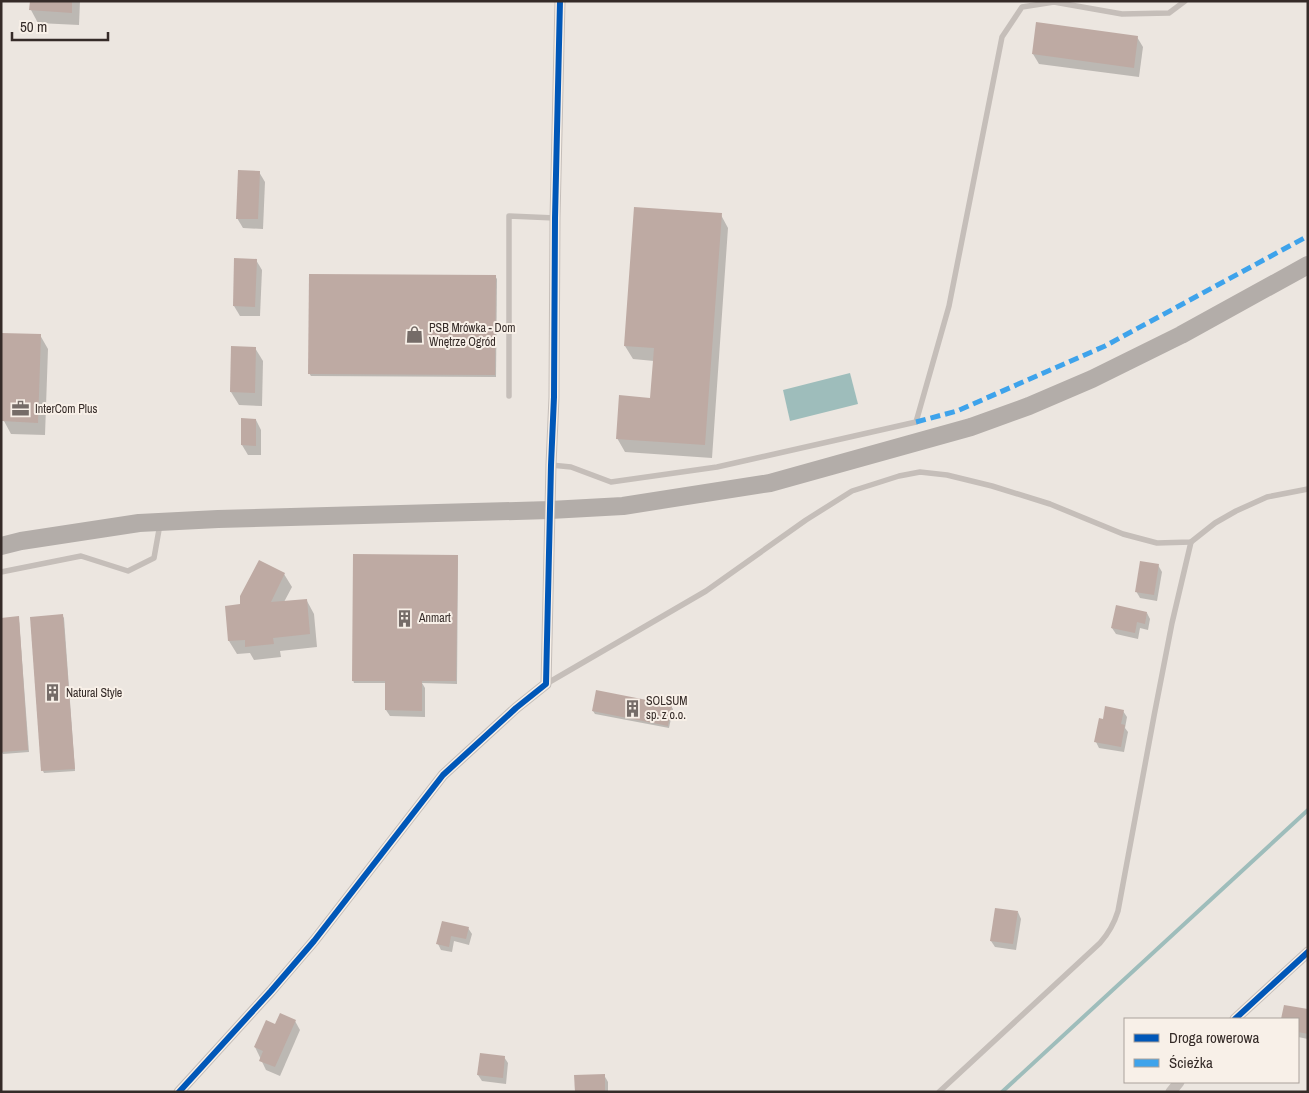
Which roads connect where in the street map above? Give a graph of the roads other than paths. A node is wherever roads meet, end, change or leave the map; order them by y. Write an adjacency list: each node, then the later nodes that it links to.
1 (560, 1): 3 (street)
2 (1185, 1): 6 (lane)
3 (555, 218): 5 (lane); 6 (street)
4 (1308, 265): 8 (main road)
5 (509, 396)
6 (551, 465): 8 (street)
7 (1308, 489): 10 (lane)
8 (550, 510): 9 (main road); 13 (street)
9 (160, 522): 11 (main road); 12 (lane)
10 (1190, 542): 13 (lane); 17 (lane)
11 (1, 546)
12 (1, 572)
13 (546, 684): 16 (street)
14 (1308, 952): 15 (street)
15 (1235, 1018)
16 (179, 1092)
17 (939, 1092)

